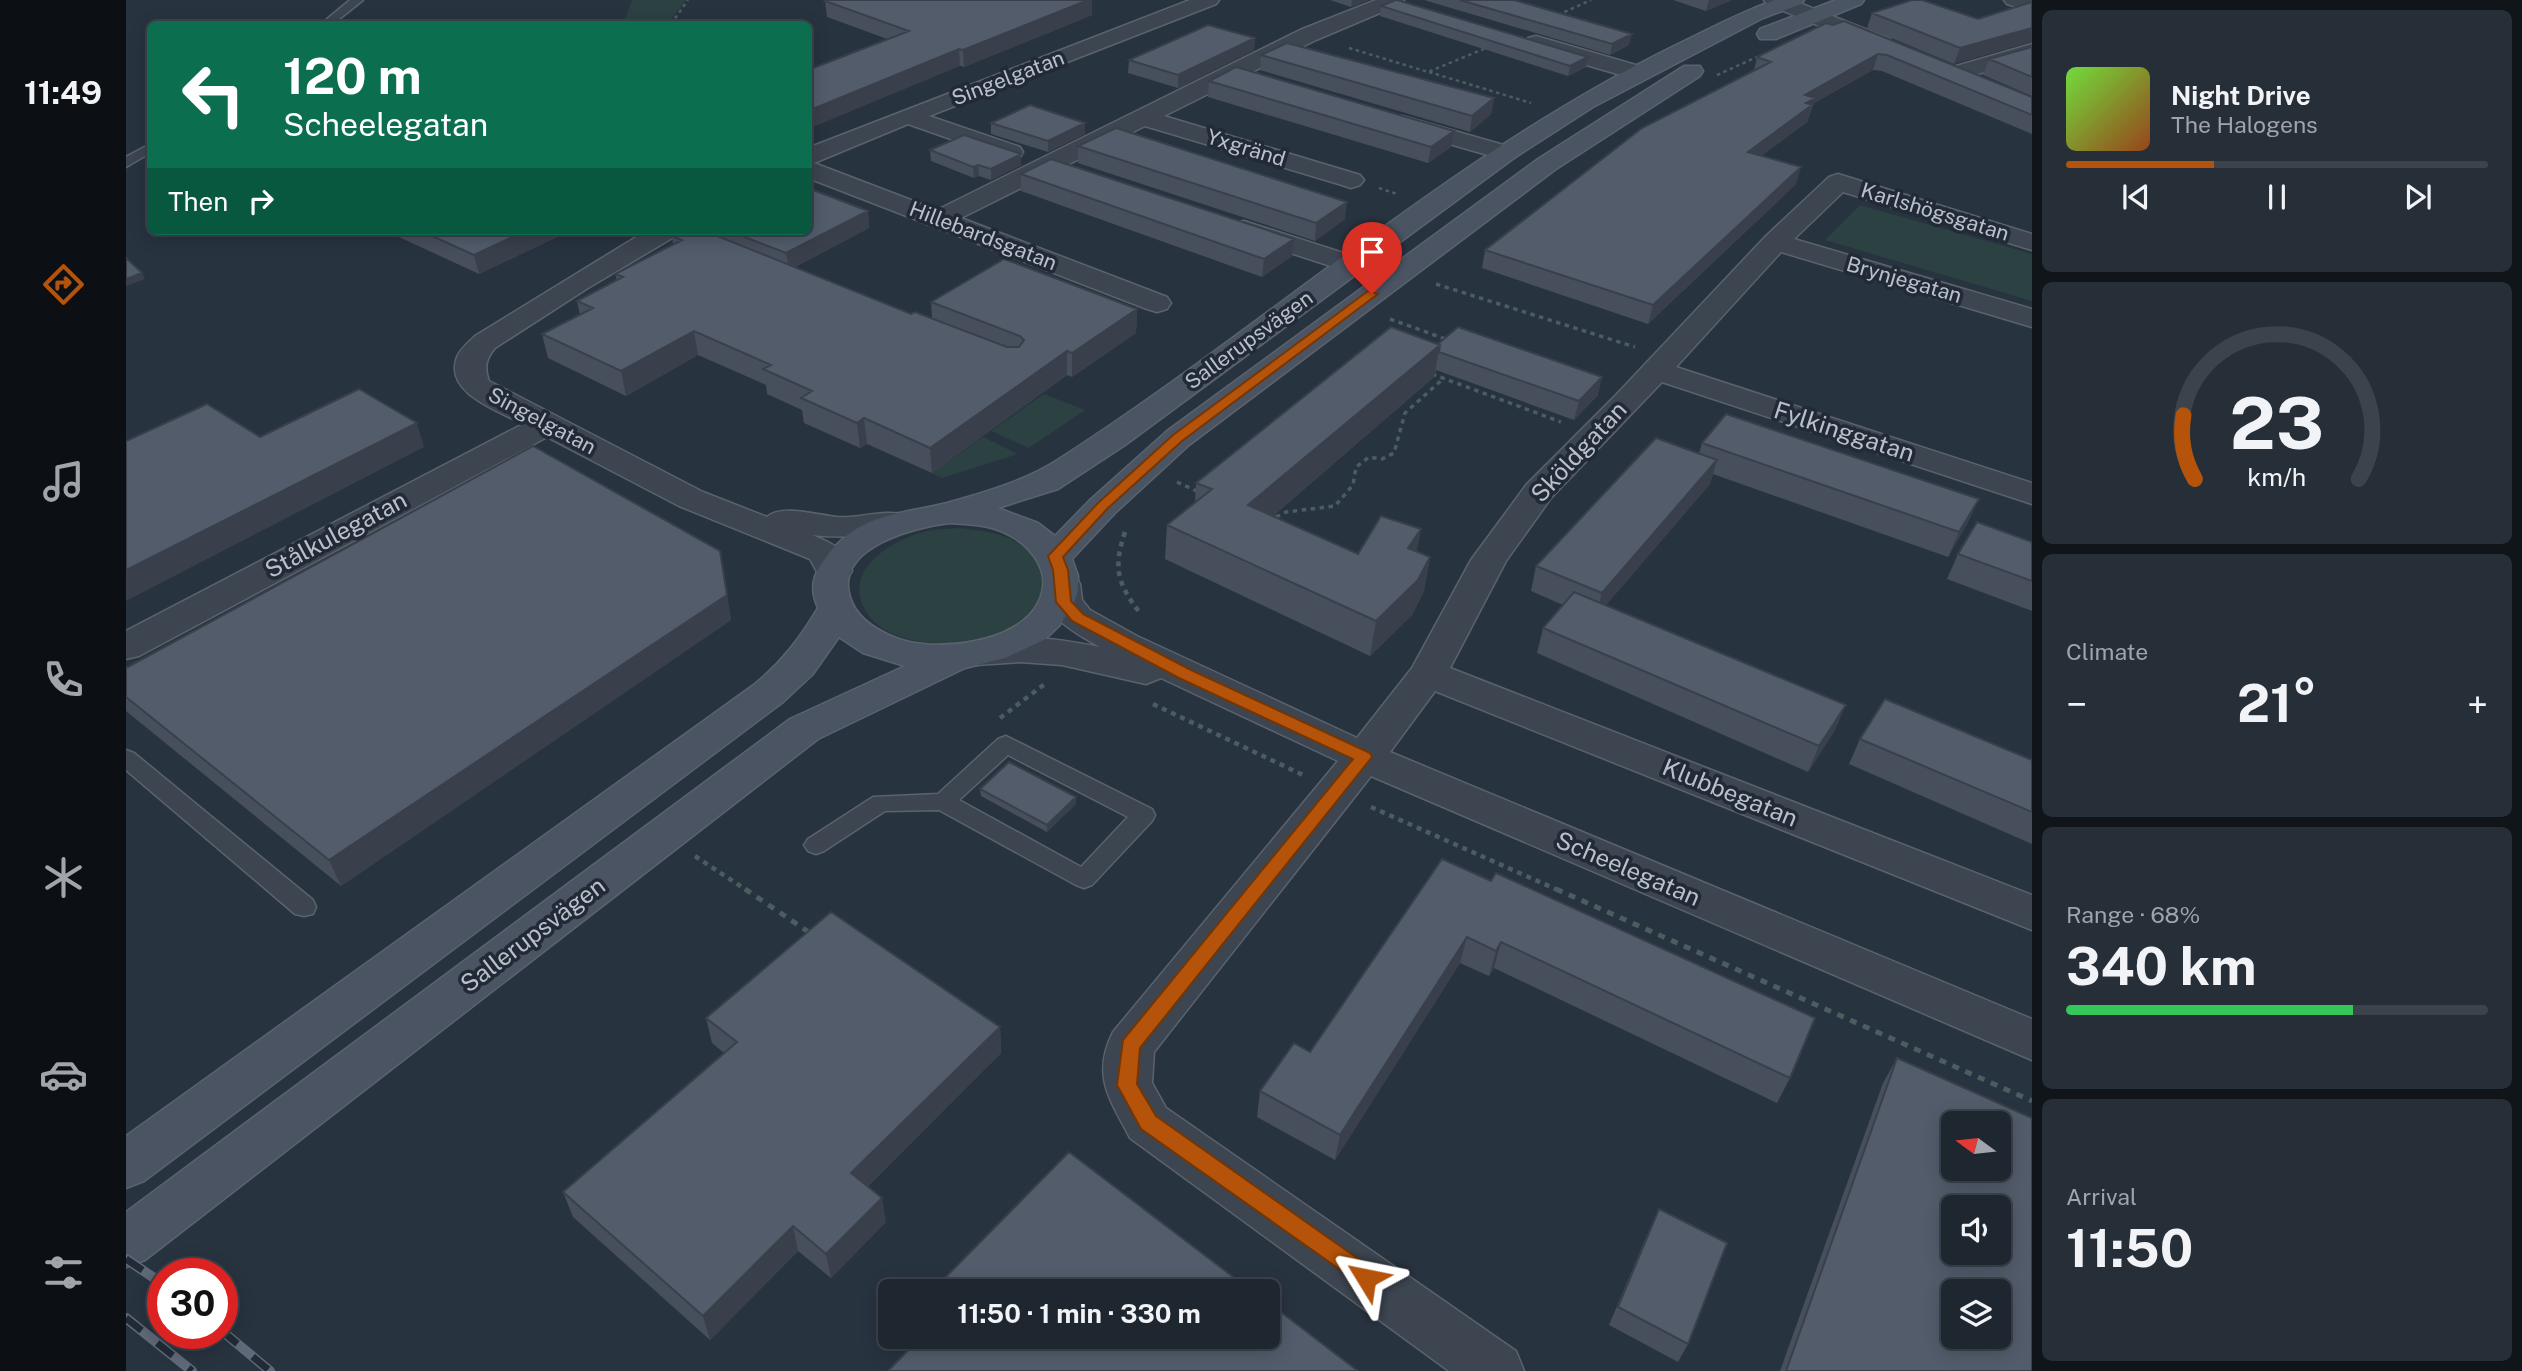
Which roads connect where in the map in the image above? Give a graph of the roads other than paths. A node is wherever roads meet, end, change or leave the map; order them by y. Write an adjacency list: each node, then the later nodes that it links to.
1 (357, 0): 9 (lane)
2 (1394, 0): 8 (street); 14 (street)
3 (1854, 0): 6 (main road, Sallerupsvägen)
4 (2014, 0): 7 (street)
5 (1198, 1): 20 (street, Singelgatan)
6 (1791, 5): 11 (street); 15 (main road, Sallerupsvägen); 45 (main road, Sallerupsvägen)
7 (2032, 6)
8 (1420, 8)
9 (330, 21)
10 (1513, 36): 15 (street)
11 (1897, 51)
12 (2032, 51): 16 (street)
13 (1931, 65): 16 (street)
14 (1232, 72): 17 (street); 21 (street)
15 (1638, 73): 23 (main road, Sallerupsvägen)
16 (1954, 74): 18 (street)
17 (1258, 80)
18 (1987, 88)
19 (1376, 115): 23 (street)
20 (907, 116): 24 (street, Singelgatan); 26 (street)
21 (1141, 117): 26 (street); 29 (street, Yxgränd)
22 (147, 150): 25 (lane)
23 (1505, 153): 36 (main road, Sallerupsvägen)
24 (812, 155)
25 (126, 163)
26 (1047, 165): 28 (street); 31 (street)
27 (812, 171): 31 (street, Hillebardsgatan)
28 (1087, 178)
29 (1351, 180)
30 (1838, 182): 34 (street, Sköldgatan); 35 (street, Karlshögsgatan)
31 (939, 219): 37 (street, Hillebardsgatan)
32 (1219, 221): 36 (street)
33 (658, 235): 40 (street, Singelgatan)
34 (1776, 242): 38 (street, Brynjegatan); 39 (street, Sköldgatan)
35 (2032, 242)
36 (1352, 265): 43 (main road, Sallerupsvägen)
37 (1157, 303)
38 (2032, 318)
39 (1662, 364): 41 (street, Fylkinggatan); 50 (street, Sköldgatan)
40 (547, 424): 42 (street, Singelgatan); 48 (street, Stålkulegatan)
41 (2032, 494)
42 (691, 499): 44 (street, Singelgatan); 46 (street, Singelgatan)
43 (948, 513): 44 (main road, Sallerupsvägen); 45 (main road, Sallerupsvägen)
44 (894, 522): 46 (main road, Sallerupsvägen)
45 (1058, 570): 49 (main road, Sallerupsvägen); 51 (street, Scheelegatan)
46 (834, 571): 47 (main road)
47 (835, 610): 49 (main road, Sallerupsvägen); 59 (main road)
48 (126, 647)
49 (967, 654): 51 (street, Scheelegatan); 60 (main road, Sallerupsvägen)
50 (1427, 674): 53 (street, Sköldgatan); 57 (street, Klubbegatan)
51 (1226, 694): 53 (street, Scheelegatan)
52 (128, 763): 56 (lane)
53 (1351, 774): 58 (street, Scheelegatan); 61 (street, Sköldgatan)
54 (943, 802): 54 (lane); 55 (lane)
55 (816, 845)
56 (304, 907)
57 (2032, 913)
58 (2032, 1040)
59 (126, 1165)
60 (126, 1243)
61 (1496, 1371)

